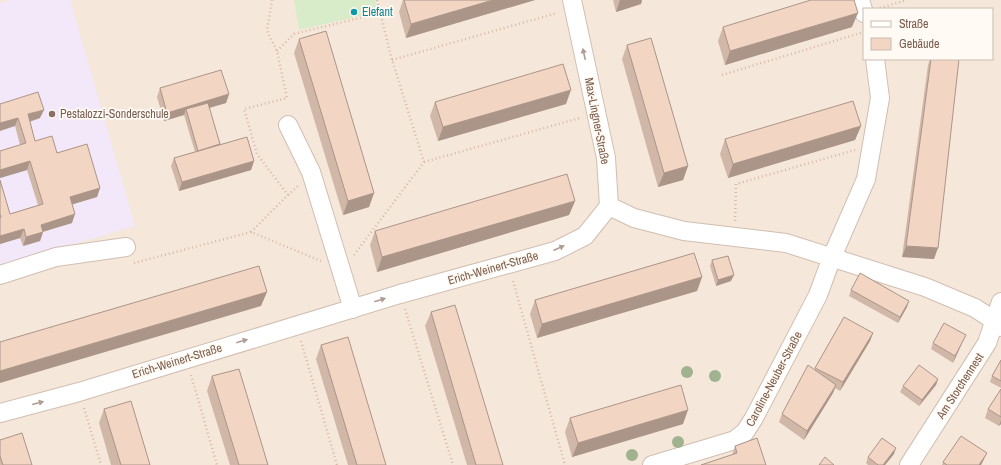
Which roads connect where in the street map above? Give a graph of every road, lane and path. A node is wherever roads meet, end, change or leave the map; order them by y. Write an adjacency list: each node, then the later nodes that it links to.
1 (272, 0): 9 (path)
2 (860, 0): 6 (street)
3 (907, 0): 5 (path)
4 (573, 4): 10 (path); 13 (street, Max-Lingner-Straße, one-way to 4)
5 (880, 8)
6 (863, 10)
7 (380, 13): 9 (path)
8 (863, 32): 12 (path)
9 (277, 51): 18 (path)
10 (392, 60)
11 (875, 60): 15 (street)
12 (722, 75)
13 (597, 114): 16 (path); 17 (street, Max-Lingner-Straße)
14 (288, 125): 26 (street)
15 (872, 145): 19 (path); 21 (street)
16 (424, 162)
17 (609, 206): 19 (street); 22 (street, Erich-Weinert-Straße, one-way to 17)
18 (251, 232)
19 (735, 238): 21 (street)
20 (126, 247): 23 (street)
21 (832, 257): 27 (street); 37 (street, Caroline-Neuber-Straße)
22 (508, 264): 24 (street, Erich-Weinert-Straße); 36 (path)
23 (0, 275)
24 (400, 294): 26 (street, Erich-Weinert-Straße, one-way to 24); 35 (path)
25 (1001, 302): 27 (street, Am Storchennest)
26 (353, 309): 28 (street, Erich-Weinert-Straße)
27 (998, 324): 38 (street, Am Storchennest)
28 (297, 325): 29 (street, Erich-Weinert-Straße, one-way to 28); 34 (path)
29 (186, 358): 30 (street, Erich-Weinert-Straße); 33 (path)
30 (79, 392): 31 (street, Erich-Weinert-Straße, one-way to 30); 32 (path)
31 (0, 414)
32 (101, 465)
33 (217, 465)
34 (337, 465)
35 (453, 465)
36 (565, 465)
37 (652, 465)
38 (909, 465)

